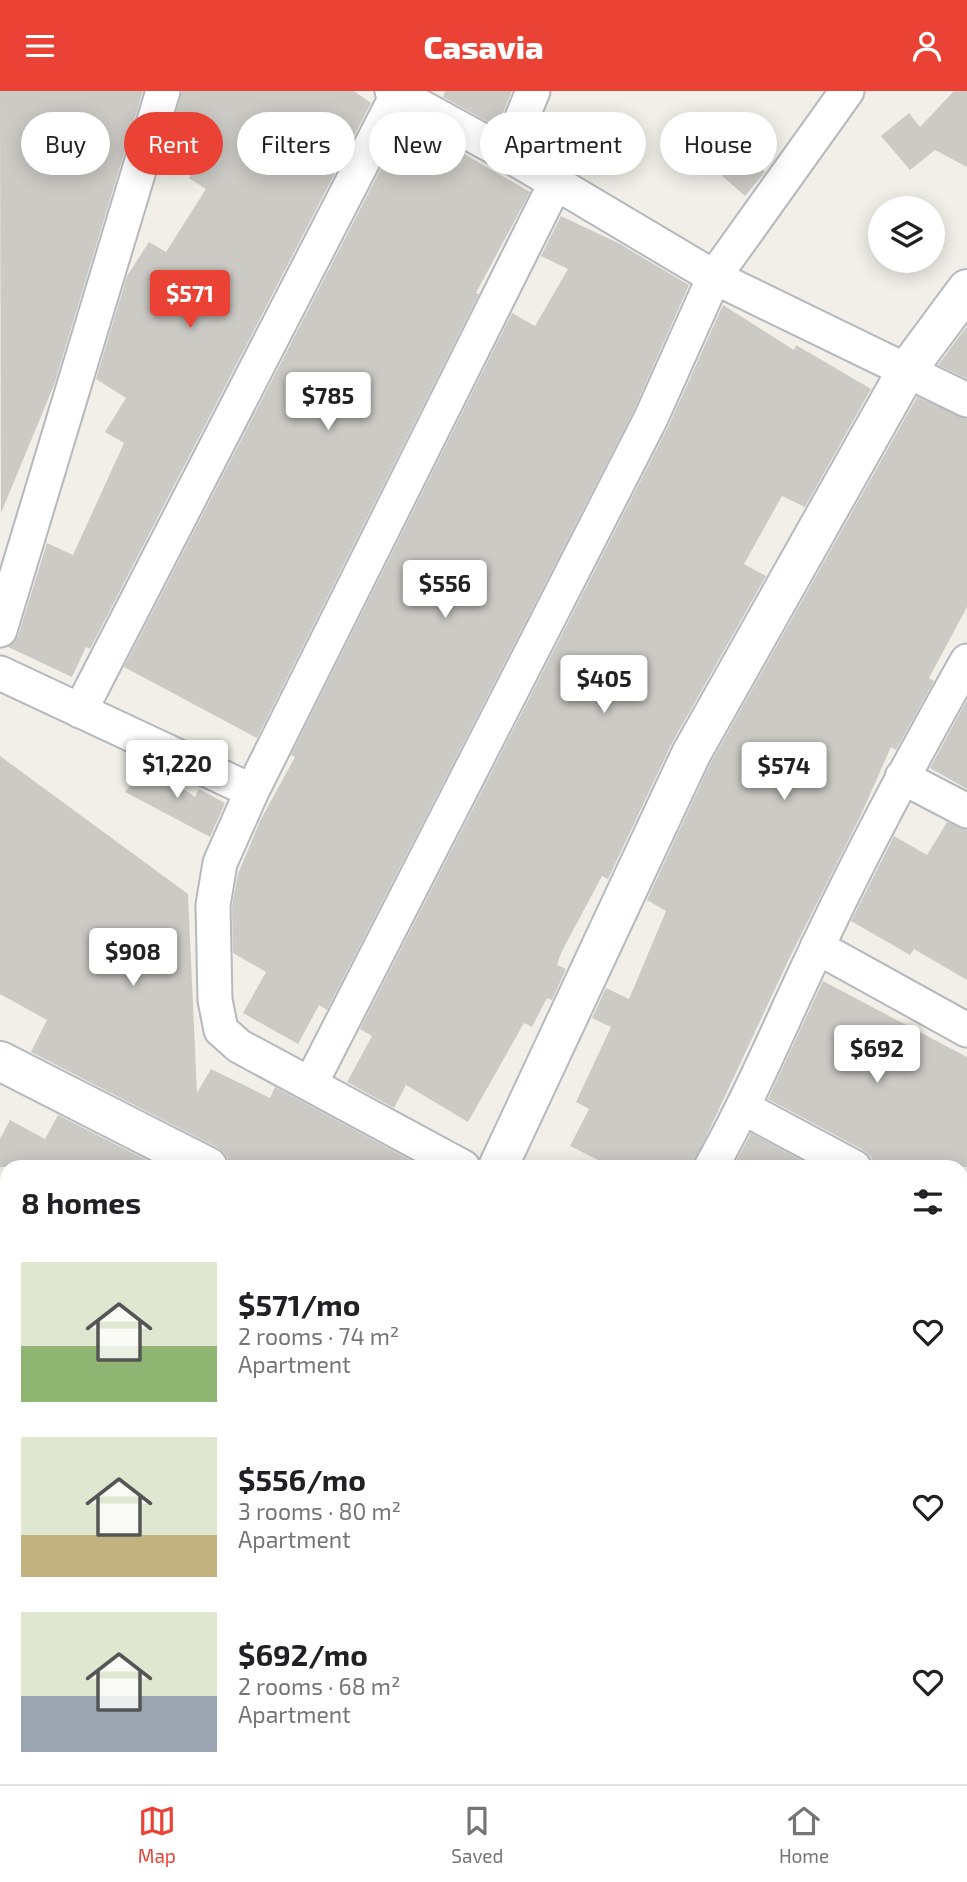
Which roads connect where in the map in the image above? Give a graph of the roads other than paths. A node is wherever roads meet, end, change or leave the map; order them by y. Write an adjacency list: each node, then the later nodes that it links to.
1 (163, 91): 13 (street)
2 (533, 91): 5 (street)
3 (847, 91): 9 (street)
4 (394, 93): 6 (street); 16 (street)
5 (524, 112)
6 (480, 139)
7 (541, 175): 8 (street)
8 (555, 184): 9 (street); 18 (street)
9 (715, 277): 11 (street); 23 (street)
10 (967, 289): 11 (street)
11 (907, 370): 12 (street); 27 (street)
12 (967, 400)
13 (0, 630)
14 (967, 661): 17 (street)
15 (0, 673): 16 (street)
16 (80, 711): 18 (street)
17 (902, 777): 19 (street); 20 (street)
18 (252, 791): 23 (street)
19 (967, 811)
20 (817, 947): 21 (street); 24 (street)
21 (967, 1030)
22 (0, 1061): 25 (street)
23 (311, 1083): 26 (street)
24 (744, 1108): 28 (street); 29 (street)
25 (194, 1160)
26 (450, 1160)
27 (501, 1160)
28 (715, 1160)
29 (841, 1160)

